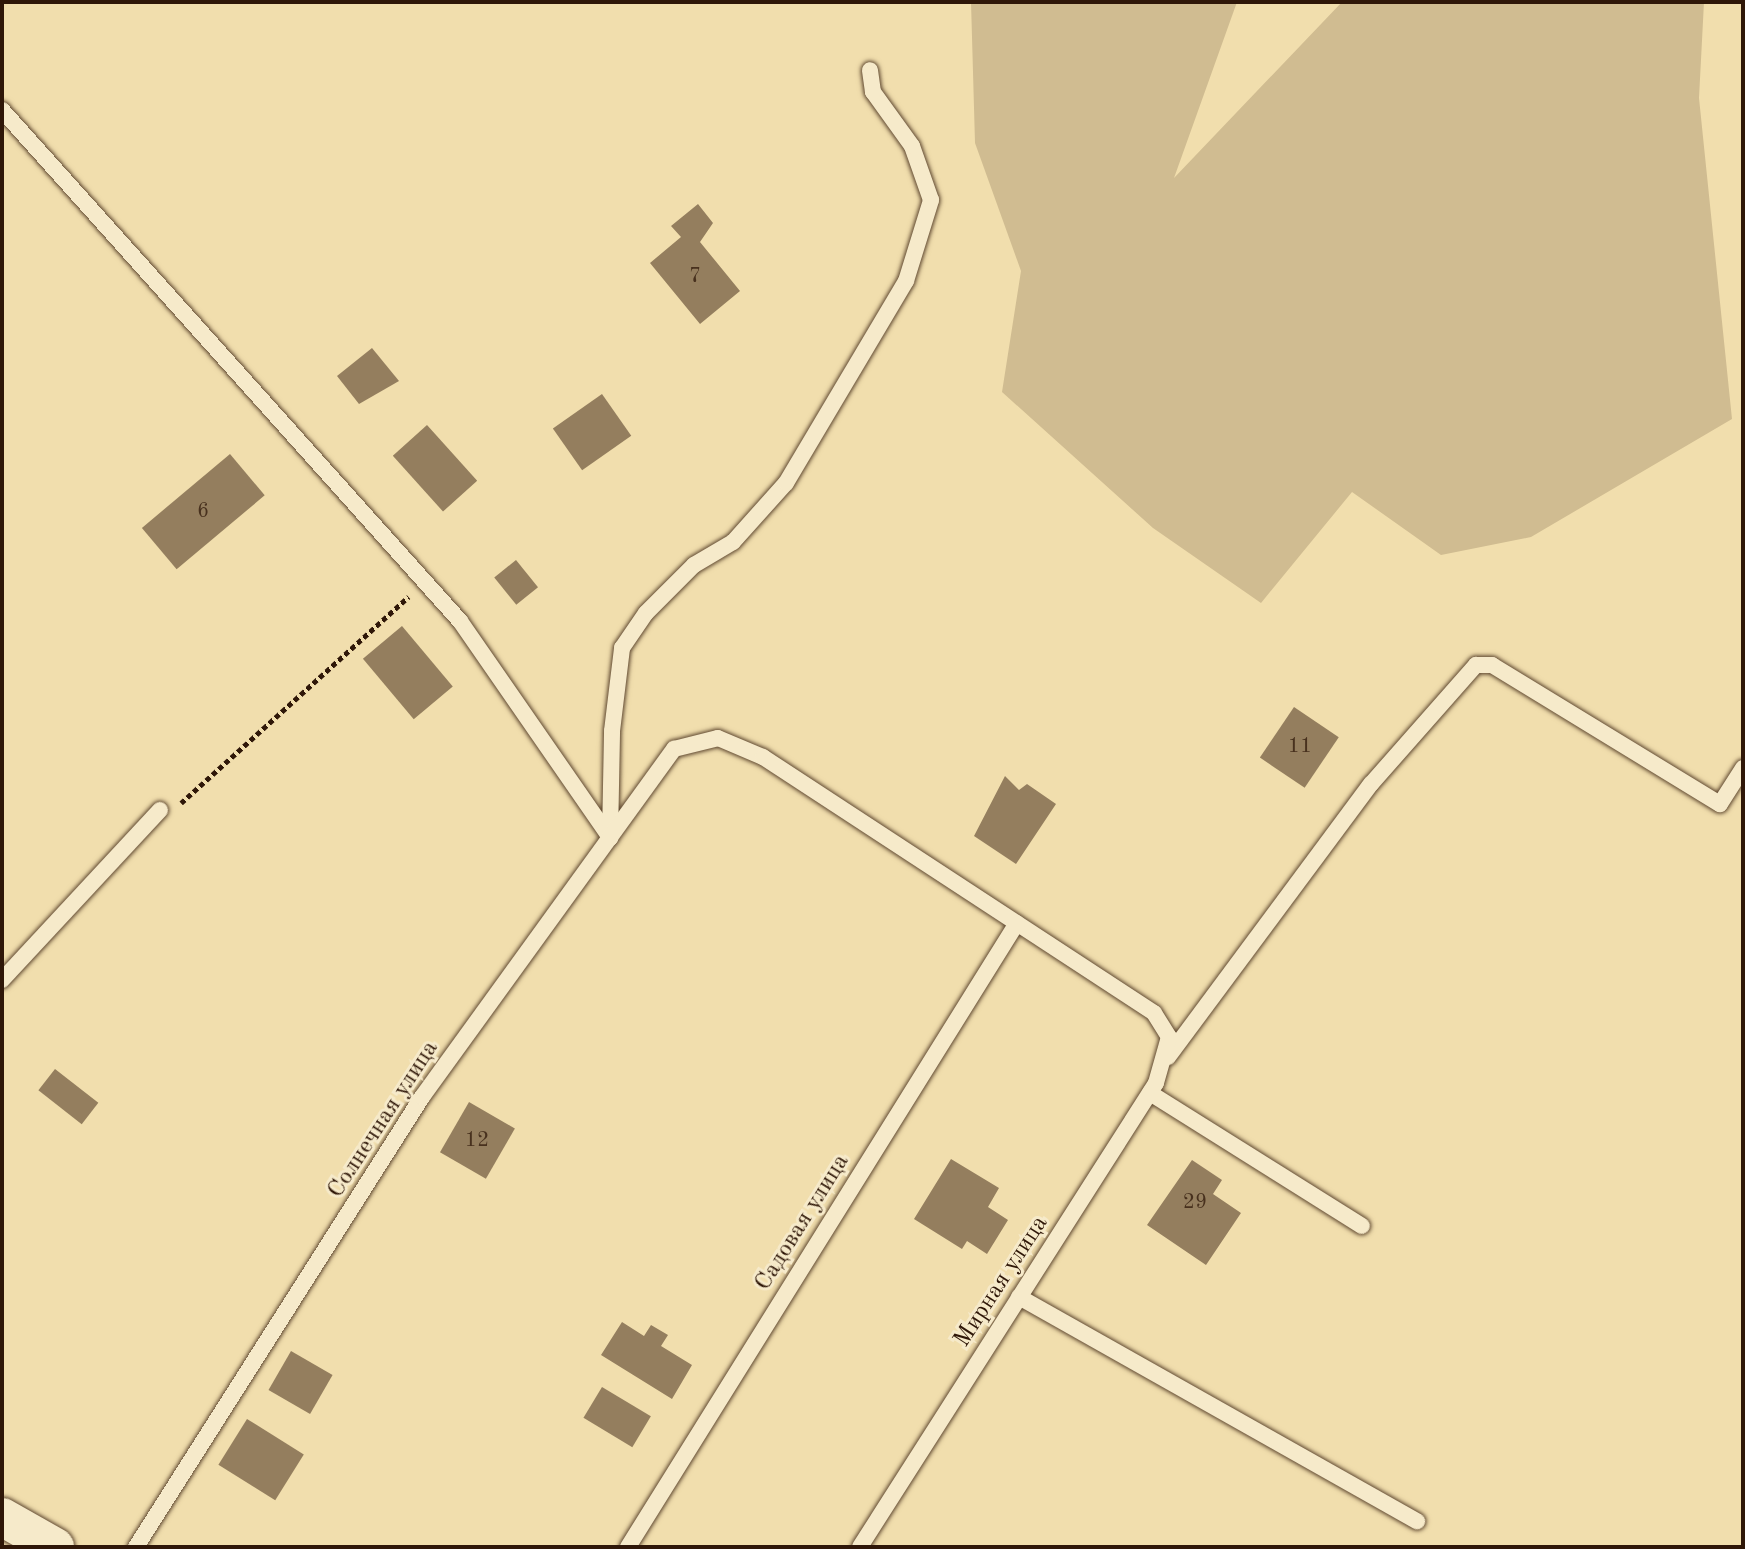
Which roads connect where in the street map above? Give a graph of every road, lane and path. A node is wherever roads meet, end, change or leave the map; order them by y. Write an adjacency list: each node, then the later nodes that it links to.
1 (870, 70): 6 (lane)
2 (2, 110): 3 (lane)
3 (424, 583): 5 (path); 6 (lane)
4 (1743, 768): 9 (lane)
5 (160, 810): 8 (lane)
6 (610, 838): 7 (lane, Солнечная улица); 16 (lane, Солнечная улица)
7 (1017, 923): 9 (lane, Мирная улица); 17 (lane, Садовая улица)
8 (2, 980)
9 (1168, 1056): 10 (lane, Мирная улица)
10 (1150, 1093): 11 (lane); 12 (lane, Мирная улица)
11 (1362, 1226)
12 (1019, 1297): 14 (lane); 18 (lane, Мирная улица)
13 (2, 1517): 15 (main road)
14 (1417, 1521)
15 (55, 1547)
16 (136, 1547)
17 (628, 1547)
18 (860, 1547)

